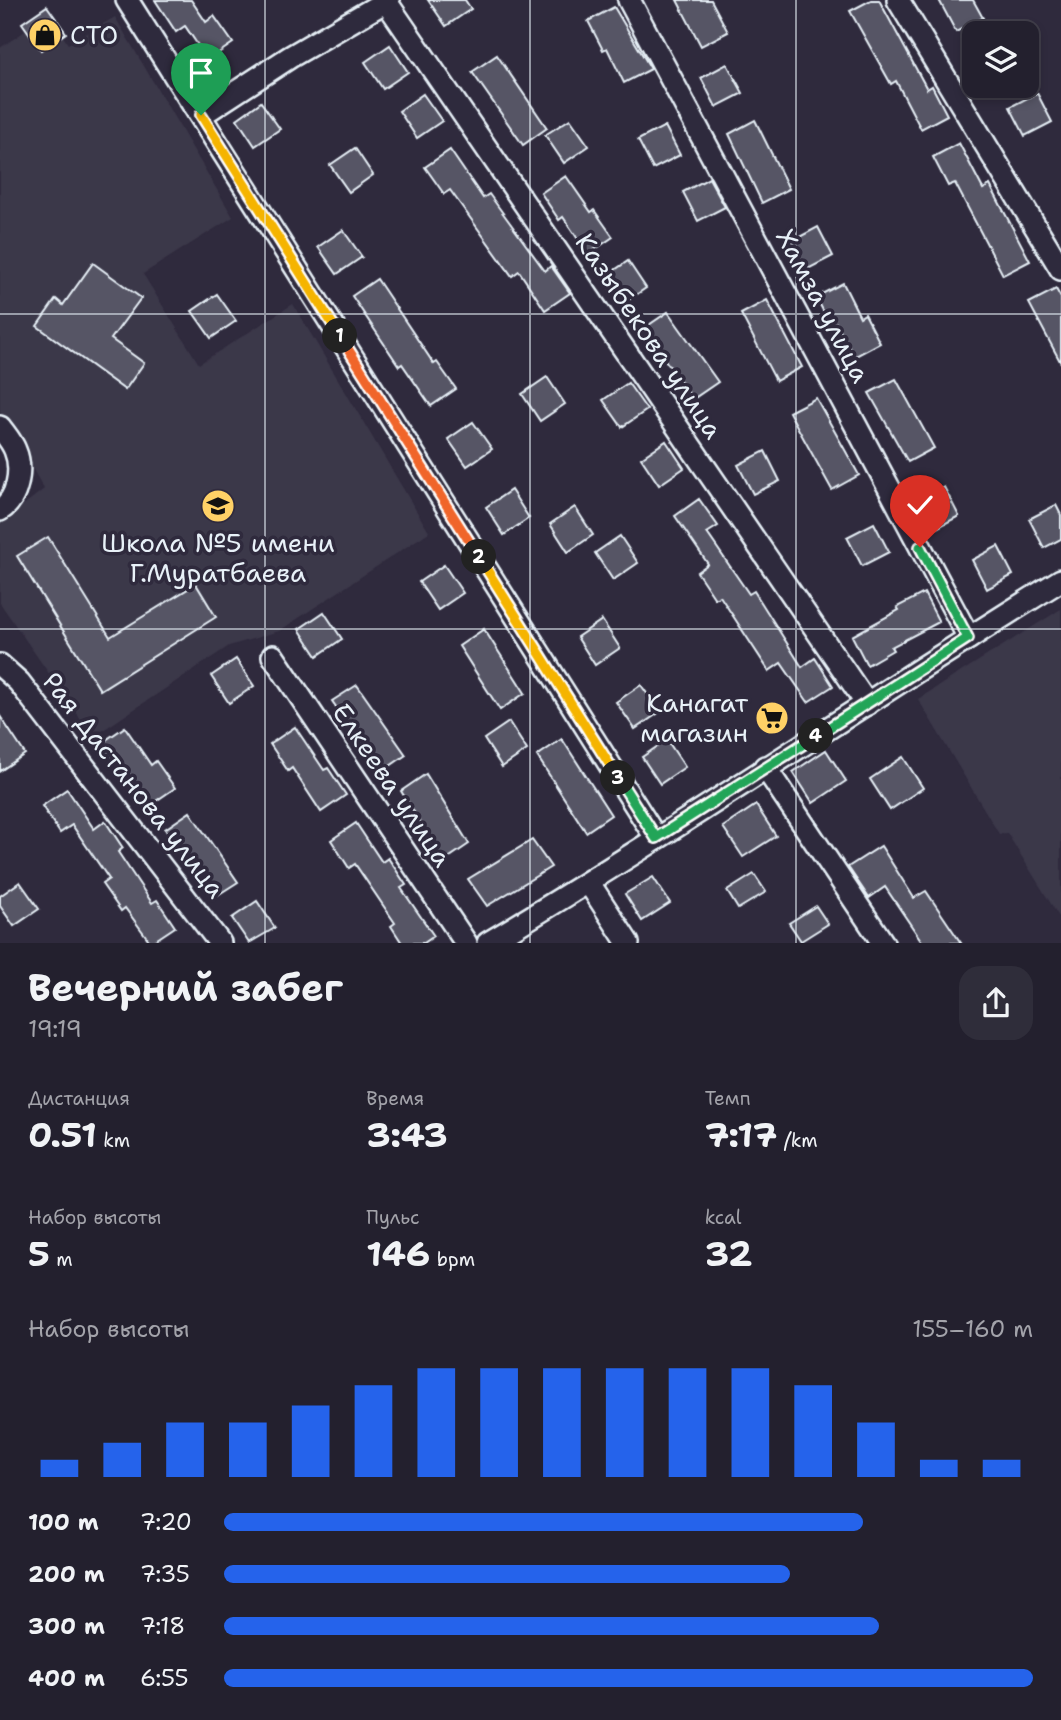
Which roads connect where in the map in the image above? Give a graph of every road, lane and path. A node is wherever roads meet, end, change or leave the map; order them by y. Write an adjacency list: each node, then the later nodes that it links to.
1 (127, 0): 5 (street)
2 (386, 0): 5 (street); 13 (street, Казыбекова улица)
3 (629, 0): 10 (street, Хамза улица)
4 (898, 0): 6 (street)
5 (201, 115): 15 (street)
6 (1061, 269)
7 (0, 427): 8 (street)
8 (0, 510)
9 (1061, 580): 10 (street)
10 (968, 638): 13 (street)
11 (273, 656): 18 (street, Елкеева улица)
12 (0, 666): 17 (street, Рая Дастанова улица)
13 (867, 704): 14 (street)
14 (765, 767): 15 (street); 21 (street)
15 (656, 838): 16 (street)
16 (589, 883): 19 (street); 20 (street)
17 (220, 943)
18 (466, 943)
19 (488, 943)
20 (628, 943)
21 (883, 943)

